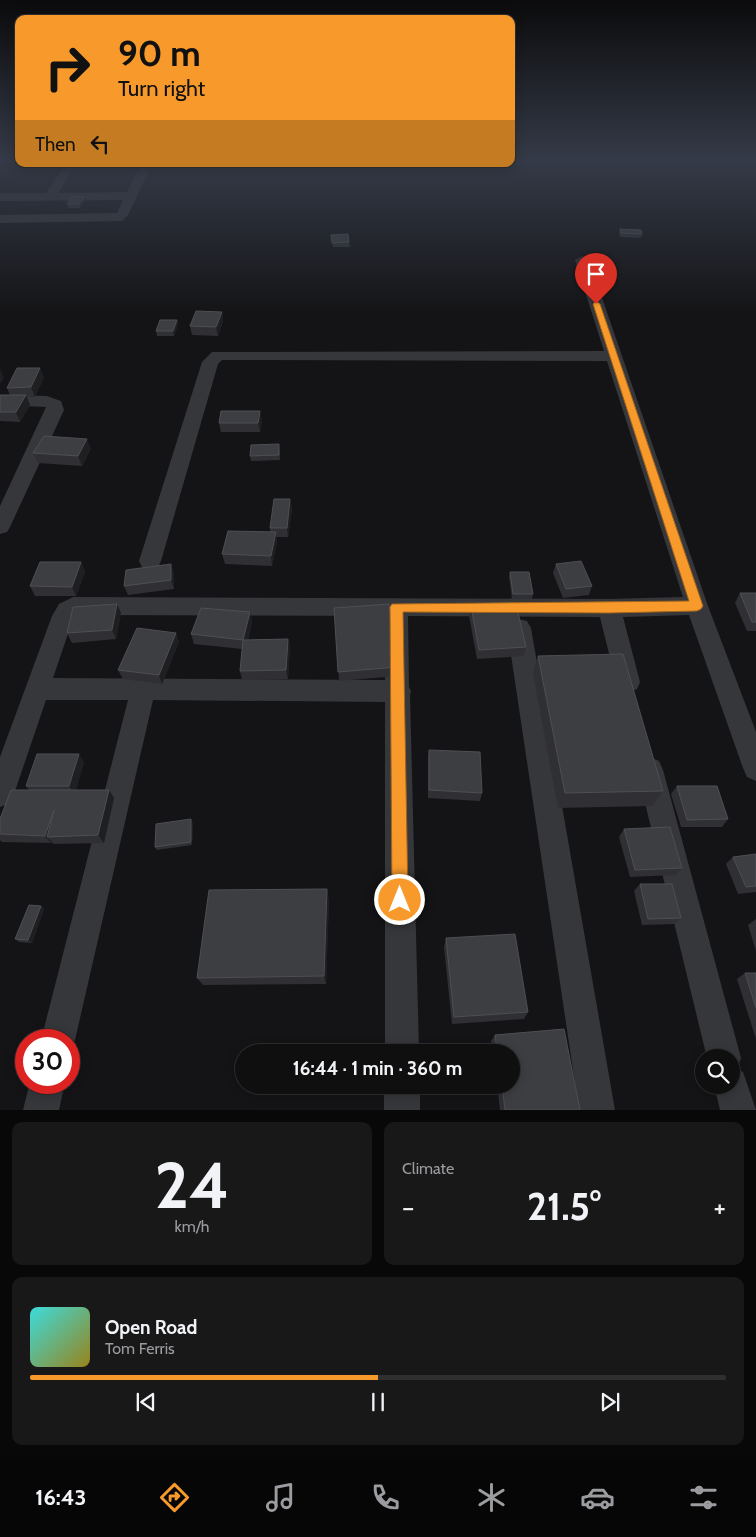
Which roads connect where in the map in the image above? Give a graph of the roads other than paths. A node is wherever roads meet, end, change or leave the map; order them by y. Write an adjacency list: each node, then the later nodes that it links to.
1 (124, 211): 2 (street)
2 (0, 219)
3 (582, 260): 4 (street)
4 (614, 356): 7 (street); 8 (street)
5 (0, 400): 6 (street)
6 (0, 527)
7 (150, 562)
8 (697, 606): 11 (street); 17 (street)
9 (396, 607): 10 (street); 12 (street); 13 (street)
10 (516, 608): 11 (street); 27 (street)
11 (609, 608): 15 (street)
12 (37, 690): 14 (street); 18 (street)
13 (399, 690): 14 (street); 20 (street)
14 (143, 691): 19 (street)
15 (633, 704)
16 (643, 742): 21 (street)
17 (756, 768)
18 (0, 794)
19 (61, 1029)
20 (402, 1044)
21 (722, 1049)
22 (45, 1094): 25 (street)
23 (402, 1094): 26 (street)
24 (734, 1094): 28 (street)
25 (41, 1110)
26 (402, 1110)
27 (597, 1110)
28 (738, 1110)

